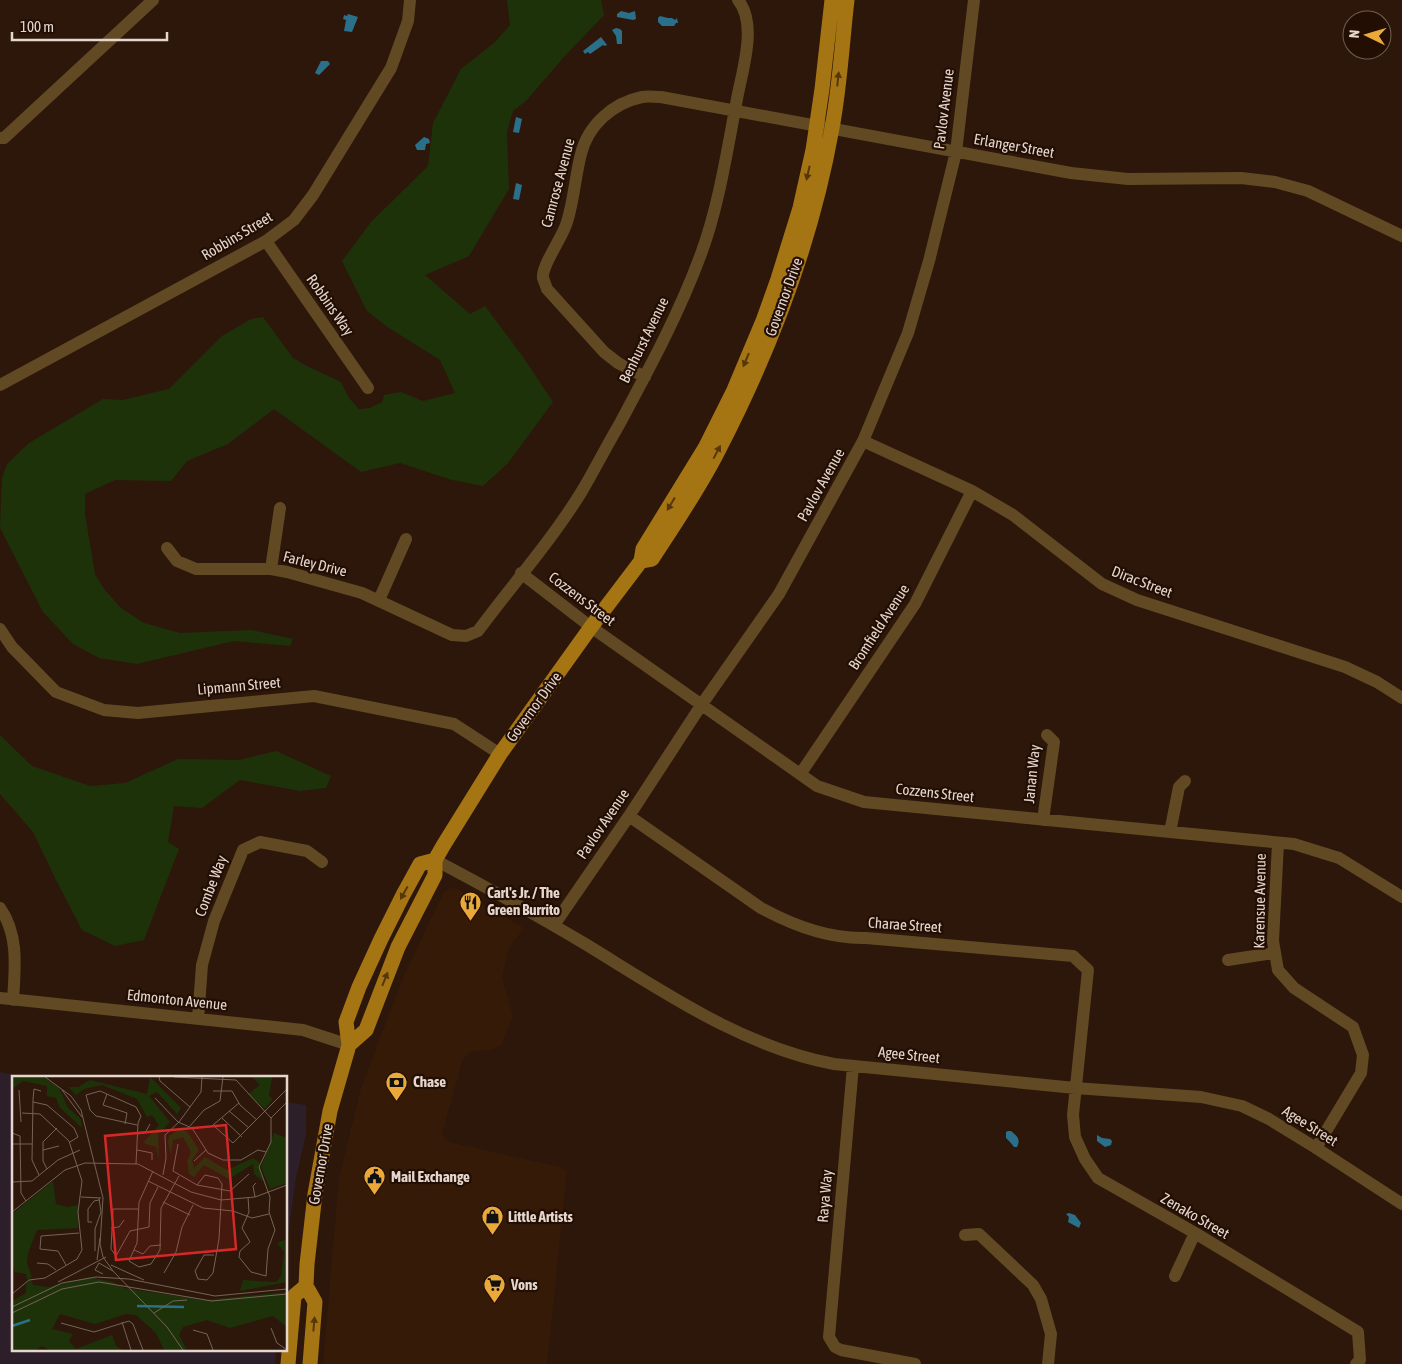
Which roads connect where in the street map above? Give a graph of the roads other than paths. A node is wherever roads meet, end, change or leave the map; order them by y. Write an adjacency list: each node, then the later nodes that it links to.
1 (153, 0): 11 (street)
2 (410, 0): 14 (street, Robbins Street)
3 (738, 0): 8 (street, Benhurst Avenue)
4 (832, 0): 9 (main road, Governor Drive)
5 (847, 0): 10 (main road, Governor Drive, one-way to 5)
6 (974, 0): 12 (street, Pavlov Avenue)
7 (614, 108): 8 (street, Erlanger Street); 15 (street, Camrose Avenue)
8 (735, 111): 9 (street, Erlanger Street); 15 (street, Benhurst Avenue)
9 (817, 125): 10 (street, Erlanger Street); 23 (main road, Governor Drive, one-way to 23)
10 (832, 128): 12 (street, Erlanger Street); 23 (main road, Governor Drive, one-way to 10)
11 (0, 138)
12 (956, 152): 13 (street, Erlanger Street); 18 (street, Pavlov Avenue)
13 (1402, 236)
14 (266, 241): 16 (street, Robbins Street); 17 (street, Robbins Way)
15 (645, 377): 25 (street, Benhurst Avenue)
16 (0, 385)
17 (368, 388)
18 (863, 441): 19 (street, Dirac Street); 31 (street, Pavlov Avenue)
19 (972, 491): 30 (street, Dirac Street); 34 (street, Bromfield Avenue)
20 (280, 508): 24 (street)
21 (406, 539): 26 (street)
22 (167, 548): 24 (street, Farley Drive)
23 (641, 561): 27 (main road, Governor Drive)
24 (271, 569): 26 (street, Farley Drive)
25 (521, 573): 27 (street, Cozzens Street); 29 (street, Benhurst Avenue)
26 (379, 600): 29 (street, Farley Drive)
27 (591, 627): 31 (street, Cozzens Street); 33 (main road, Governor Drive)
28 (0, 629): 33 (street, Lipmann Street)
29 (452, 635)
30 (1402, 698)
31 (702, 704): 34 (street, Cozzens Street); 36 (street, Pavlov Avenue)
32 (1047, 734): 37 (street, Janan Way)
33 (500, 754): 40 (main road, Governor Drive)
34 (801, 774): 37 (street, Cozzens Street)
35 (1185, 782): 38 (street)
36 (629, 816): 44 (street, Pavlov Avenue); 51 (street, Charae Street)
37 (1043, 820): 38 (street, Cozzens Street)
38 (1170, 832): 39 (street, Cozzens Street)
39 (1278, 843): 42 (street, Cozzens Street); 45 (street, Karensue Avenue)
40 (435, 860): 44 (street, Agee Street); 49 (main road, Governor Drive, one-way to 40); 49 (main road, Governor Drive, one-way to 49)
41 (322, 862): 48 (street, Combe Way)
42 (1402, 898)
43 (0, 908): 47 (street)
44 (554, 925): 50 (street, Agee Street)
45 (1274, 953): 46 (street); 52 (street, Karensue Avenue)
46 (1228, 960)
47 (6, 999): 48 (street, Edmonton Avenue)
48 (198, 1019): 49 (street, Edmonton Avenue)
49 (349, 1045): 57 (main road, Governor Drive)
50 (852, 1066): 51 (street, Agee Street); 60 (street, Raya Way)
51 (1075, 1088): 52 (street, Agee Street); 54 (street, Zenako Street)
52 (1316, 1148): 53 (street, Agee Street)
53 (1402, 1204)
54 (1195, 1233): 56 (street); 62 (street, Zenako Street)
55 (965, 1235): 61 (street)
56 (1175, 1276)
57 (306, 1286): 58 (main road, Governor Drive); 59 (main road, Governor Drive, one-way to 57)
58 (288, 1364)
59 (310, 1364)
60 (915, 1364)
61 (1048, 1364)
62 (1356, 1364)

